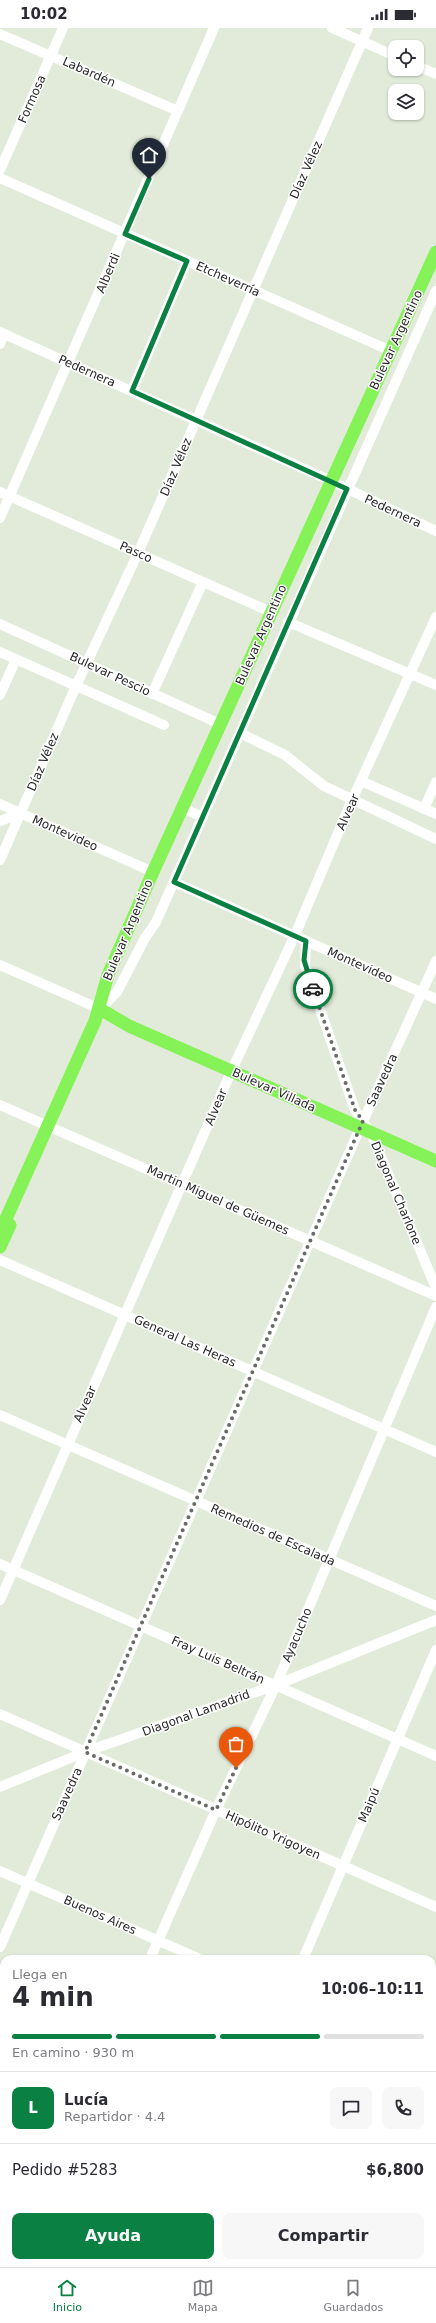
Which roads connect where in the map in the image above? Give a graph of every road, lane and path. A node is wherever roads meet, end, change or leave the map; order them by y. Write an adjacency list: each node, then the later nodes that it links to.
1 (63, 28): 8 (street, Formosa)
2 (214, 28): 11 (street, Alberdi)
3 (332, 28): 6 (street)
4 (368, 28): 6 (street, Díaz Vélez)
5 (0, 34): 8 (street, Labardén)
6 (362, 41): 7 (street); 17 (street, Díaz Vélez)
7 (388, 53)
8 (51, 56): 11 (street, Labardén); 12 (street, Formosa)
9 (424, 69): 10 (street)
10 (436, 74)
11 (178, 111): 14 (street, Alberdi)
12 (0, 170)
13 (0, 178): 14 (street, Etcheverría)
14 (125, 234): 16 (street, Etcheverría); 22 (street, Alberdi)
15 (436, 252): 21 (main road, Bulevar Argentino)
16 (187, 261): 17 (street, Etcheverría); 23 (street)
17 (254, 291): 21 (street, Etcheverría); 24 (street, Díaz Vélez)
18 (436, 291): 26 (street)
19 (2, 333): 20 (street); 22 (street, Pedernera)
20 (0, 344)
21 (391, 351): 25 (main road, Bulevar Argentino)
22 (69, 363): 23 (street, Pedernera); 27 (street, Alberdi)
23 (132, 391): 24 (street, Pedernera)
24 (196, 420): 25 (street, Pedernera); 30 (street, Díaz Vélez)
25 (331, 481): 26 (street, Pedernera); 32 (main road, Bulevar Argentino)
26 (347, 489): 29 (street, Pedernera); 34 (street)
27 (5, 494): 28 (street, Alberdi); 30 (street, Pasco)
28 (0, 518)
29 (436, 531)
30 (138, 553): 31 (street, Pasco); 38 (street, Díaz Vélez)
31 (203, 582): 32 (street, Pasco); 42 (street)
32 (271, 612): 44 (main road, Bulevar Argentino)
33 (436, 617): 39 (street, Alvear)
34 (288, 622): 39 (street); 46 (street)
35 (0, 624): 38 (street, Bulevar Pescio)
36 (0, 652): 37 (street, Bulevar Pescio)
37 (16, 659): 41 (street, Bulevar Pescio); 43 (street)
38 (87, 663): 41 (street, Díaz Vélez); 42 (street, Bulevar Pescio)
39 (411, 674): 40 (street); 47 (street, Alvear)
40 (436, 685)
41 (76, 686): 45 (street, Bulevar Pescio); 53 (street, Díaz Vélez)
42 (152, 694): 44 (street, Bulevar Pescio)
43 (0, 695)
44 (220, 724): 51 (main road, Bulevar Argentino)
45 (164, 725)
46 (240, 733): 49 (street); 55 (street)
47 (361, 781): 49 (street, Alvear); 52 (street)
48 (436, 782): 52 (street)
49 (352, 800): 57 (street); 62 (street, Alvear)
50 (0, 804): 53 (street, Montevideo)
51 (182, 808): 55 (street); 59 (main road, Bulevar Argentino)
52 (424, 809): 54 (street)
53 (21, 813): 56 (street); 58 (street, Díaz Vélez); 59 (street, Montevideo)
54 (436, 814)
55 (203, 817): 60 (street)
56 (0, 821)
57 (436, 839)
58 (0, 860)
59 (153, 872): 61 (main road, Bulevar Argentino)
60 (174, 882): 62 (street, Montevideo); 63 (street)
61 (127, 931): 63 (street); 69 (main road, Bulevar Argentino)
62 (295, 935): 64 (street, Montevideo); 70 (street, Alvear)
63 (145, 938): 69 (street)
64 (306, 941): 67 (street, Montevideo); 73 (street, Diagonal Charlone)
65 (436, 961): 67 (street, Saavedra)
66 (0, 965): 69 (street, Bulevar Villada)
67 (422, 992): 68 (street, Montevideo); 73 (street, Saavedra)
68 (436, 999)
69 (98, 1015): 70 (main road, Bulevar Villada); 72 (main road, Bulevar Argentino)
70 (233, 1068): 73 (main road, Bulevar Villada); 76 (street, Alvear)
71 (0, 1105): 72 (street, Martin Miguel de Güemes)
72 (50, 1127): 76 (street, Martin Miguel de Güemes); 77 (main road, Bulevar Argentino); 79 (main road, Bulevar Argentino)
73 (364, 1127): 74 (main road, Bulevar Villada); 75 (main road, Bulevar Villada); 78 (street, Saavedra); 81 (street, Diagonal Charlone)
74 (436, 1153)
75 (436, 1162)
76 (182, 1184): 78 (street, Martin Miguel de Güemes); 84 (street, Alvear)
77 (0, 1232)
78 (310, 1241): 82 (street, Martin Miguel de Güemes); 85 (street, Saavedra)
79 (0, 1247)
80 (0, 1260): 84 (street, General Las Heras)
81 (436, 1288)
82 (436, 1296)
83 (436, 1307): 87 (street, Ayacucho)
84 (124, 1315): 85 (street, General Las Heras); 88 (street, Alvear)
85 (253, 1371): 87 (street, General Las Heras); 90 (street, Saavedra)
86 (0, 1415): 88 (street, Remedios de Escalada)
87 (384, 1429): 89 (street, General Las Heras); 91 (street, Ayacucho)
88 (68, 1444): 90 (street, Remedios de Escalada); 93 (street, Alvear)
89 (436, 1452)
90 (196, 1501): 91 (street, Remedios de Escalada); 97 (street, Saavedra)
91 (328, 1560): 95 (street, Remedios de Escalada); 99 (street, Ayacucho)
92 (0, 1564): 93 (street, Fray Luis Beltrán)
93 (14, 1570): 94 (street, Alvear); 97 (street, Fray Luis Beltrán)
94 (0, 1600)
95 (436, 1606)
96 (436, 1620): 99 (street, Diagonal Lamadrid)
97 (141, 1626): 99 (street, Fray Luis Beltrán); 102 (street, Saavedra)
98 (436, 1650): 101 (street, Maipú)
99 (276, 1685): 101 (street, Fray Luis Beltrán); 102 (street, Diagonal Lamadrid); 105 (street, Ayacucho)
100 (0, 1714): 102 (street, Hipólito Yrigoyen)
101 (397, 1740): 103 (street, Fray Luis Beltrán); 106 (street, Maipú)
102 (85, 1752): 104 (street, Diagonal Lamadrid); 105 (street, Hipólito Yrigoyen); 108 (street, Saavedra)
103 (436, 1756)
104 (0, 1787)
105 (216, 1810): 106 (street, Hipólito Yrigoyen); 110 (street, Ayacucho)
106 (343, 1866): 109 (street, Hipólito Yrigoyen); 114 (street, Maipú)
107 (0, 1871): 108 (street, Buenos Aires)
108 (28, 1883): 110 (street, Buenos Aires); 111 (street, Saavedra)
109 (436, 1907)
110 (158, 1941): 112 (street, Ayacucho); 113 (street, Buenos Aires)
111 (0, 1946)
112 (152, 1955)
113 (191, 1955)
114 (305, 1955)

